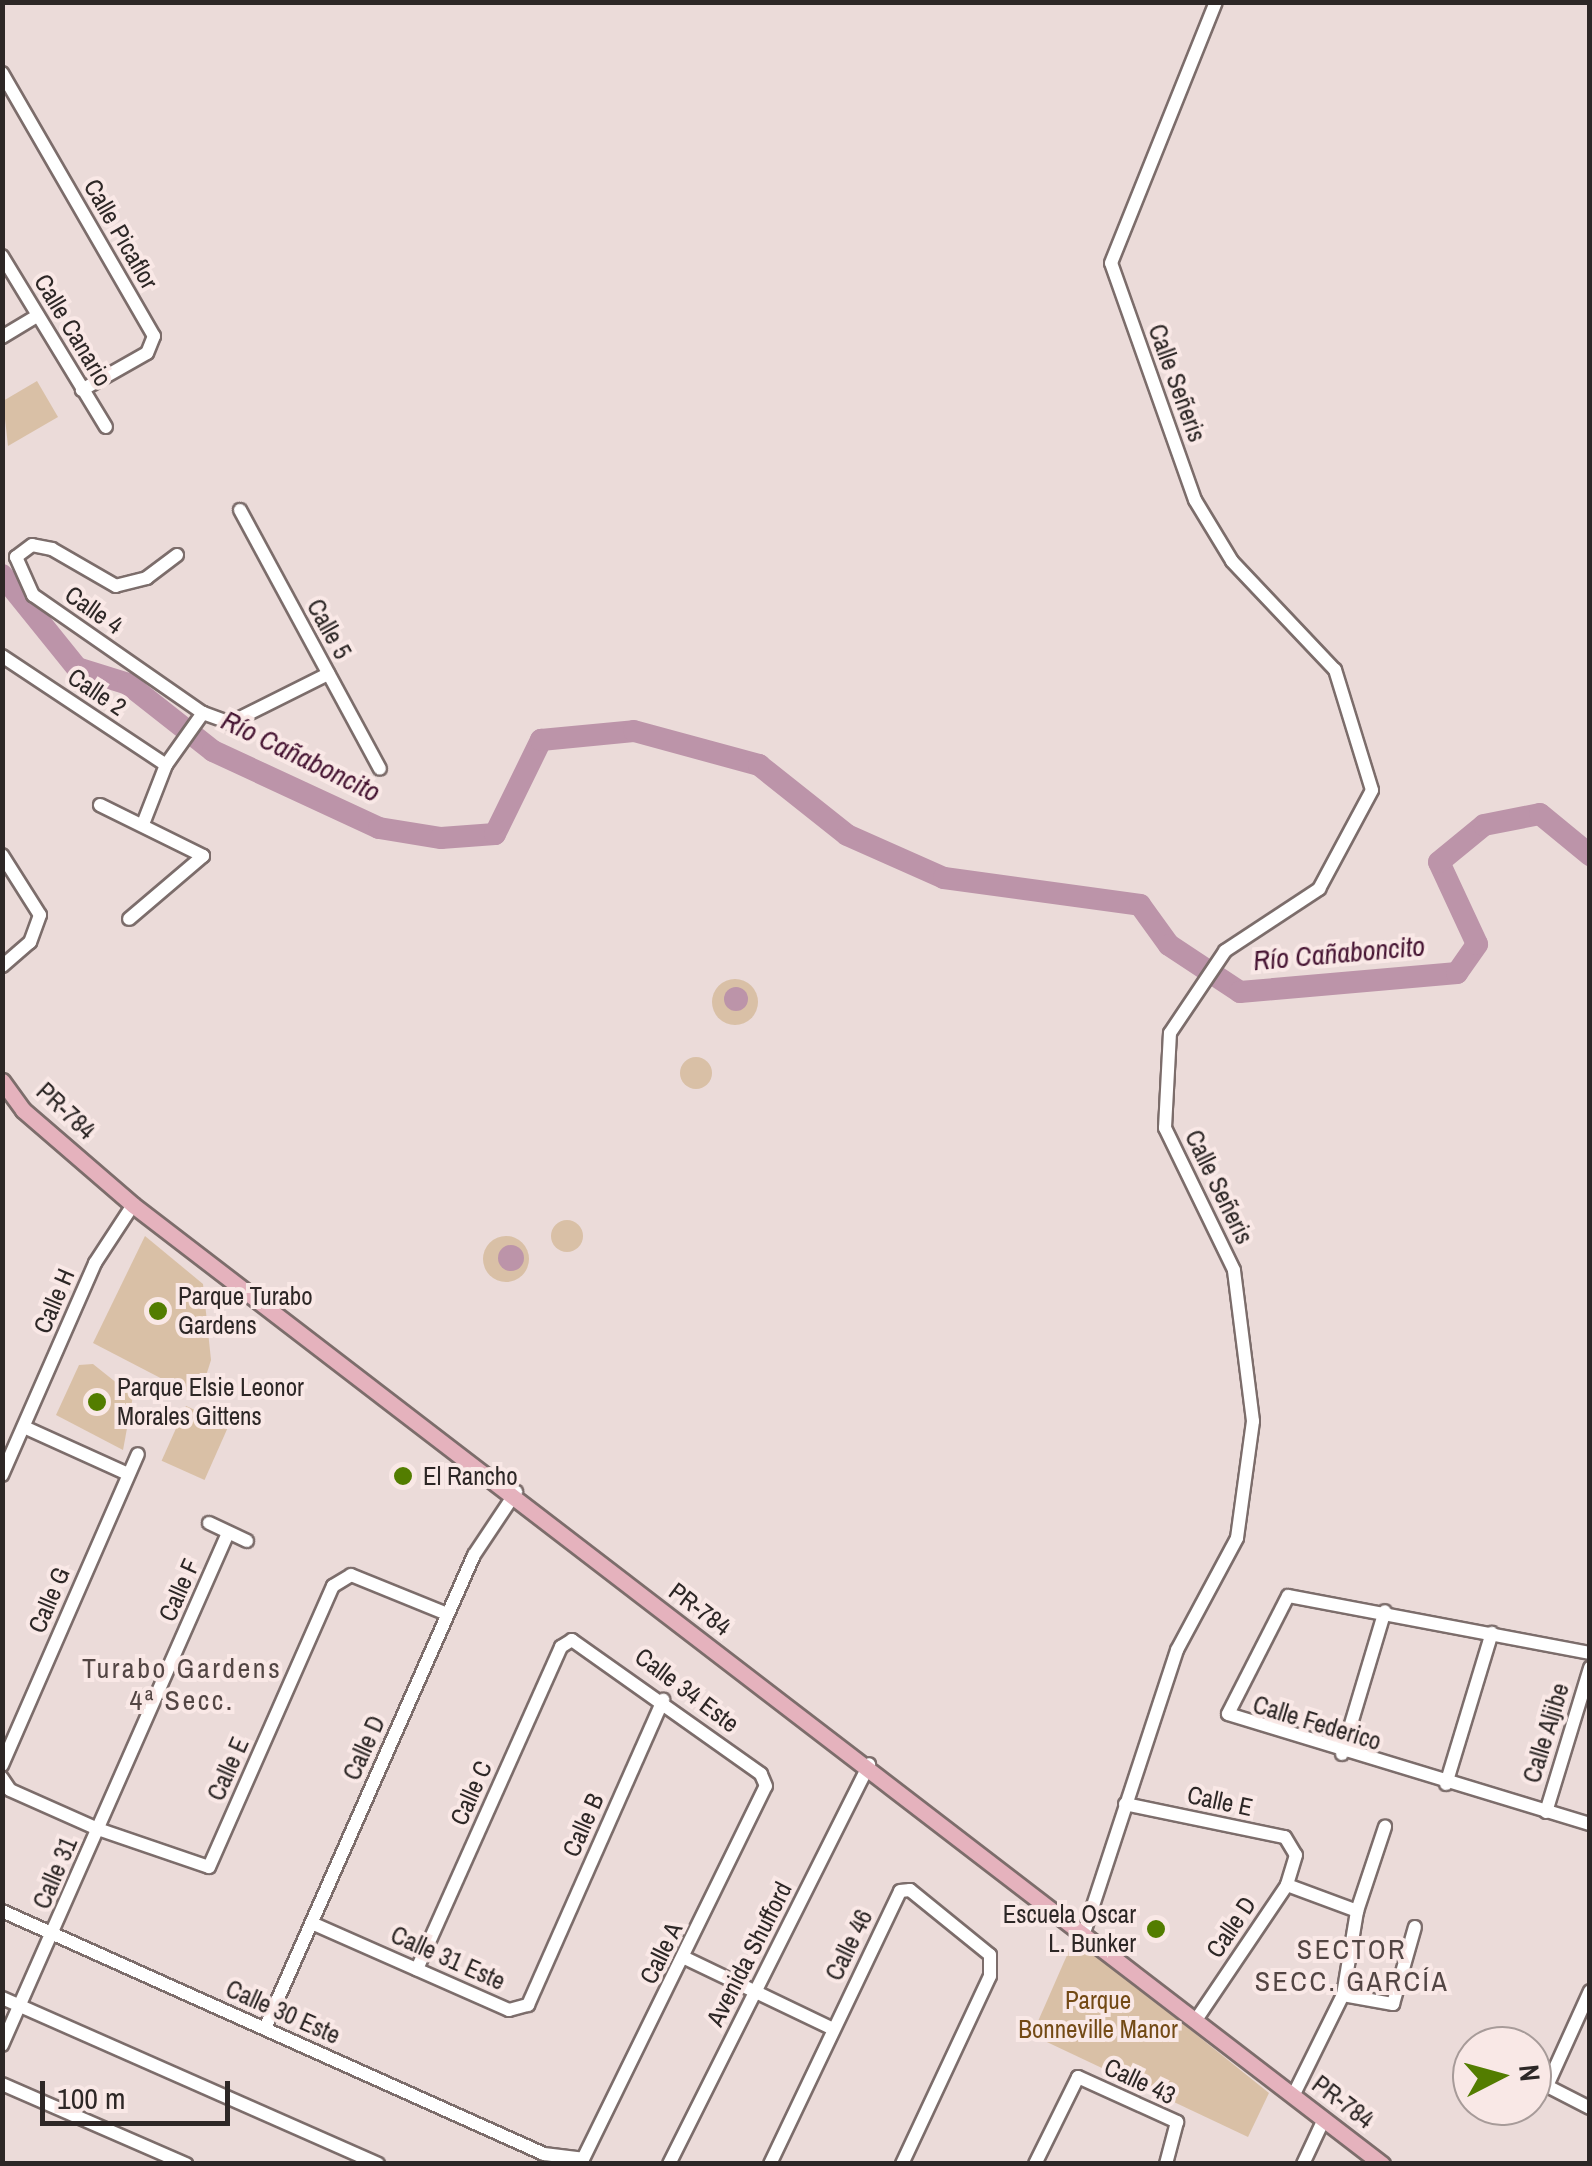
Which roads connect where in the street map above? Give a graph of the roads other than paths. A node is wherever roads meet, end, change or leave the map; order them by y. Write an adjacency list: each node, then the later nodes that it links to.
1 (1216, 2): 43 (street, Calle Señeris)
2 (2, 73): 6 (street, Calle Picaflor)
3 (2, 256): 4 (street, Calle Canario)
4 (37, 316): 5 (street); 6 (street, Calle Canario)
5 (2, 337)
6 (82, 390): 7 (street, Calle Canario)
7 (106, 427)
8 (240, 510): 11 (street, Calle 5)
9 (177, 554): 12 (street, Calle 4)
10 (2, 656): 13 (street, Calle 2)
11 (328, 674): 12 (street); 14 (street, Calle 5)
12 (199, 719): 13 (street)
13 (166, 765): 16 (street)
14 (380, 769)
15 (100, 805): 16 (street)
16 (142, 824): 18 (street)
17 (2, 856): 19 (street)
18 (129, 920)
19 (2, 966)
20 (2, 1080): 21 (main road, PR-784 / PR-784)
21 (133, 1205): 22 (street, Calle H); 26 (main road, PR-784 / PR-784)
22 (24, 1426): 24 (street); 25 (street, Calle H)
23 (138, 1454): 24 (street, Calle G)
24 (128, 1474): 39 (street, Calle G)
25 (2, 1475)
26 (516, 1492): 31 (street, Calle D); 38 (main road, PR-784 / PR-784)
27 (209, 1523): 28 (street)
28 (228, 1533): 29 (street); 47 (street, Calle F)
29 (247, 1541)
30 (1385, 1610): 32 (street, Calle Federico); 37 (street); 37 (street, Calle Federico)
31 (448, 1614): 47 (street, Calle E); 52 (street, Calle D)
32 (1492, 1633): 34 (street, Calle Federico); 41 (street)
33 (572, 1640): 36 (street, Calle 34 Este); 58 (street, Calle C)
34 (1590, 1653)
35 (1590, 1668): 44 (street, Calle Aljibe)
36 (663, 1700): 42 (street, Calle 34 Este); 57 (street, Calle B)
37 (1342, 1754): 41 (street, Calle Federico)
38 (868, 1764): 54 (main road, PR-784 / PR-784); 59 (street, Avenida Shufford)
39 (2, 1765)
40 (2, 1778): 47 (street)
41 (1446, 1784): 44 (street, Calle Federico)
42 (766, 1786): 56 (street, Calle A)
43 (1125, 1804): 48 (street, Calle E); 54 (street, Calle Señeris)
44 (1546, 1812): 45 (street, Calle Federico)
45 (1590, 1824)
46 (1386, 1827): 50 (street)
47 (98, 1829): 55 (street, Calle 31)
48 (1296, 1856): 49 (street, Calle D)
49 (1287, 1885): 50 (street); 64 (street, Calle D)
50 (1357, 1911): 61 (street)
51 (2, 1912): 55 (street, Calle 30 Este)
52 (314, 1924): 58 (street, Calle 31 Este); 65 (street, Calle D)
53 (1415, 1927): 61 (street)
54 (1084, 1933): 64 (main road, PR-784 / PR-784)
55 (53, 1935): 63 (street, Calle 31); 65 (street, Calle 30 Este)
56 (685, 1958): 59 (street); 72 (street, Calle A)
57 (544, 1968): 58 (street, Calle 31 Este)
58 (417, 1970)
59 (756, 1990): 66 (street); 75 (street, Avenida Shufford)
60 (1590, 1991): 70 (street)
61 (1343, 1995): 69 (street)
62 (2, 1998): 63 (street)
63 (20, 2006): 67 (street, Calle 31); 74 (street)
64 (1196, 2020): 69 (main road, PR-784 / PR-784)
65 (265, 2028): 72 (street, Calle 30 Este)
66 (833, 2029): 76 (street, Calle 46); 77 (street, Calle 46)
67 (2, 2045)
68 (2, 2084): 73 (street)
69 (1293, 2096): 71 (main road, PR-784 / PR-784)
70 (1590, 2108)
71 (1324, 2119): 80 (street); 81 (main road, PR-784 / PR-784)
72 (593, 2139)
73 (178, 2162)
74 (378, 2164)
75 (669, 2164)
76 (770, 2164)
77 (902, 2164)
78 (1035, 2164): 79 (street, Calle 43)
79 (1166, 2164)
80 (1303, 2164)
81 (1382, 2164)

